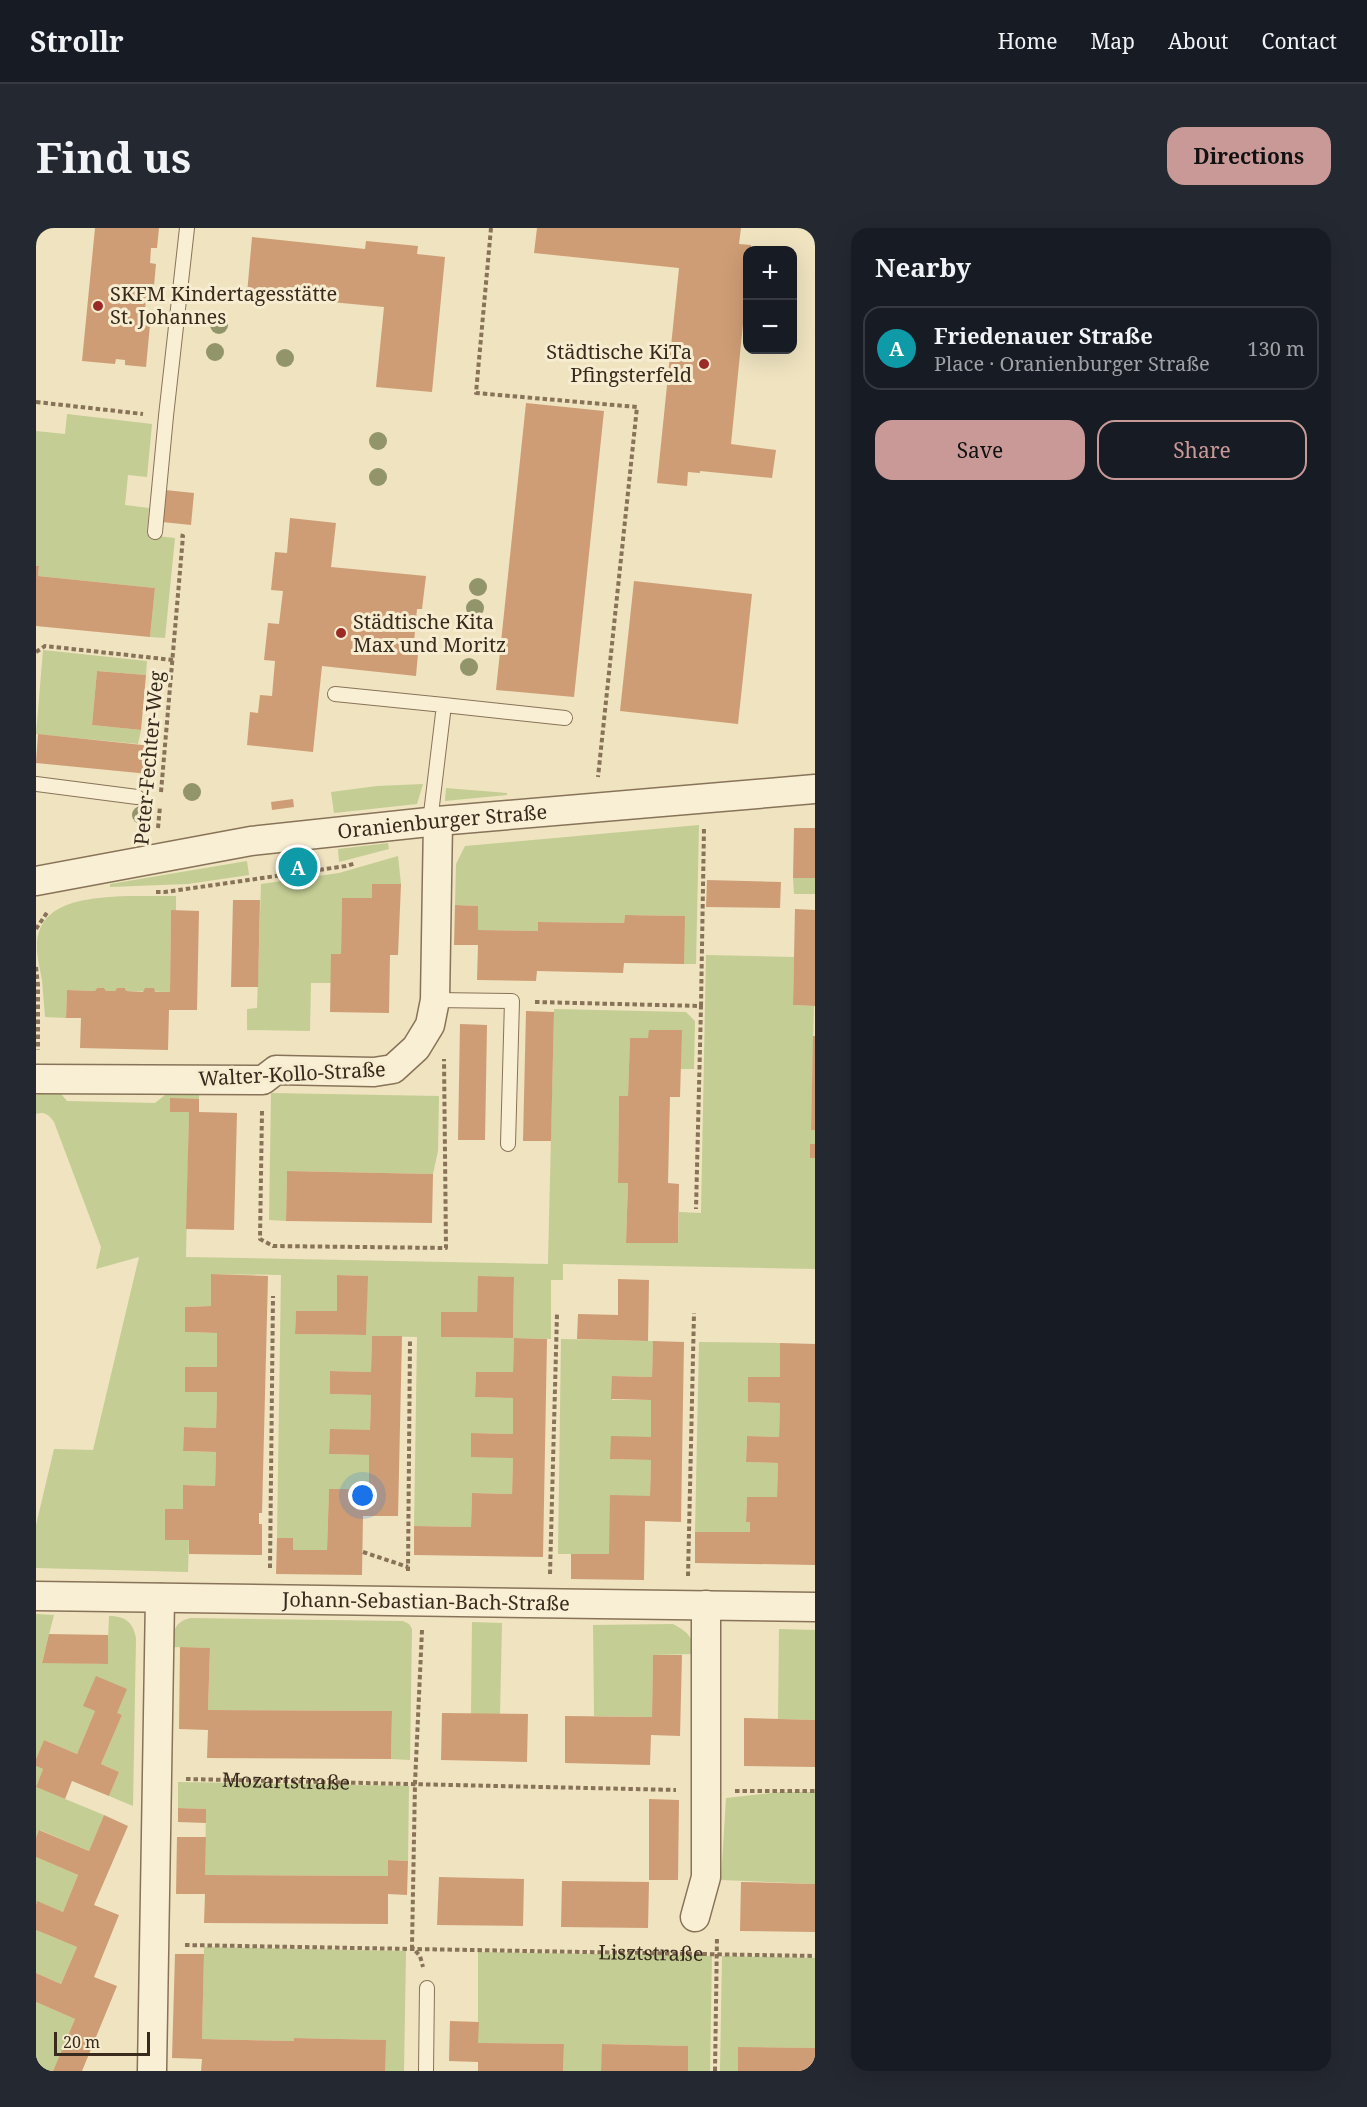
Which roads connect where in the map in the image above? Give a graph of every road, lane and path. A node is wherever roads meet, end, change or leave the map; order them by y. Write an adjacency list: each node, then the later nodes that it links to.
1 (188, 228): 4 (lane)
2 (491, 228): 17 (path)
3 (36, 402): 4 (path)
4 (166, 416): 5 (lane)
5 (155, 532): 7 (path, Peter-Fechter-Weg)
6 (36, 651): 7 (path, Peter-Fechter-Weg)
7 (173, 660): 13 (path, Peter-Fechter-Weg)
8 (335, 694): 9 (lane)
9 (444, 705): 10 (lane); 18 (lane)
10 (565, 718)
11 (36, 784): 14 (lane)
12 (815, 789): 15 (street, Oranienburger Straße)
13 (161, 794)
14 (137, 798)
15 (704, 799): 17 (street, Oranienburger Straße); 23 (path)
16 (160, 806): 19 (path, Peter-Fechter-Weg)
17 (595, 808): 18 (street, Oranienburger Straße)
18 (434, 821): 19 (street, Oranienburger Straße); 24 (street)
19 (155, 859): 20 (street, Oranienburger Straße)
20 (36, 881)
21 (36, 967): 25 (path)
22 (512, 1001): 23 (path); 24 (lane); 27 (lane)
23 (700, 1006): 28 (path)
24 (433, 1012): 26 (street, Walter-Kollo-Straße); 26 (path)
25 (37, 1069): 26 (street, Walter-Kollo-Straße)
26 (263, 1080)
27 (508, 1144)
28 (696, 1209)
29 (273, 1296): 35 (path)
30 (694, 1313): 40 (path)
31 (557, 1314): 39 (path)
32 (410, 1339): 34 (path)
33 (363, 1552): 34 (path)
34 (408, 1567): 38 (path)
35 (270, 1569)
36 (36, 1596): 37 (street, Johann-Sebastian-Bach-Straße)
37 (160, 1598): 38 (street, Johann-Sebastian-Bach-Straße); 42 (street)
38 (416, 1602): 39 (street, Johann-Sebastian-Bach-Straße); 43 (path)
39 (549, 1603): 40 (street, Johann-Sebastian-Bach-Straße)
40 (697, 1605): 41 (street, Johann-Sebastian-Bach-Straße); 44 (street, Lisztstraße)
41 (815, 1607)
42 (157, 1778): 43 (path, Mozartstraße); 47 (street)
43 (415, 1783): 44 (path, Mozartstraße); 48 (path)
44 (706, 1791): 45 (path); 46 (street, Lisztstraße)
45 (815, 1791)
46 (695, 1917)
47 (154, 1945): 48 (path); 52 (street)
48 (412, 1947): 49 (path, Lisztstraße); 51 (path)
49 (717, 1955): 50 (path); 54 (path, Lisztstraße)
50 (815, 1956)
51 (427, 1988): 53 (lane)
52 (152, 2071)
53 (426, 2071)
54 (715, 2071)

